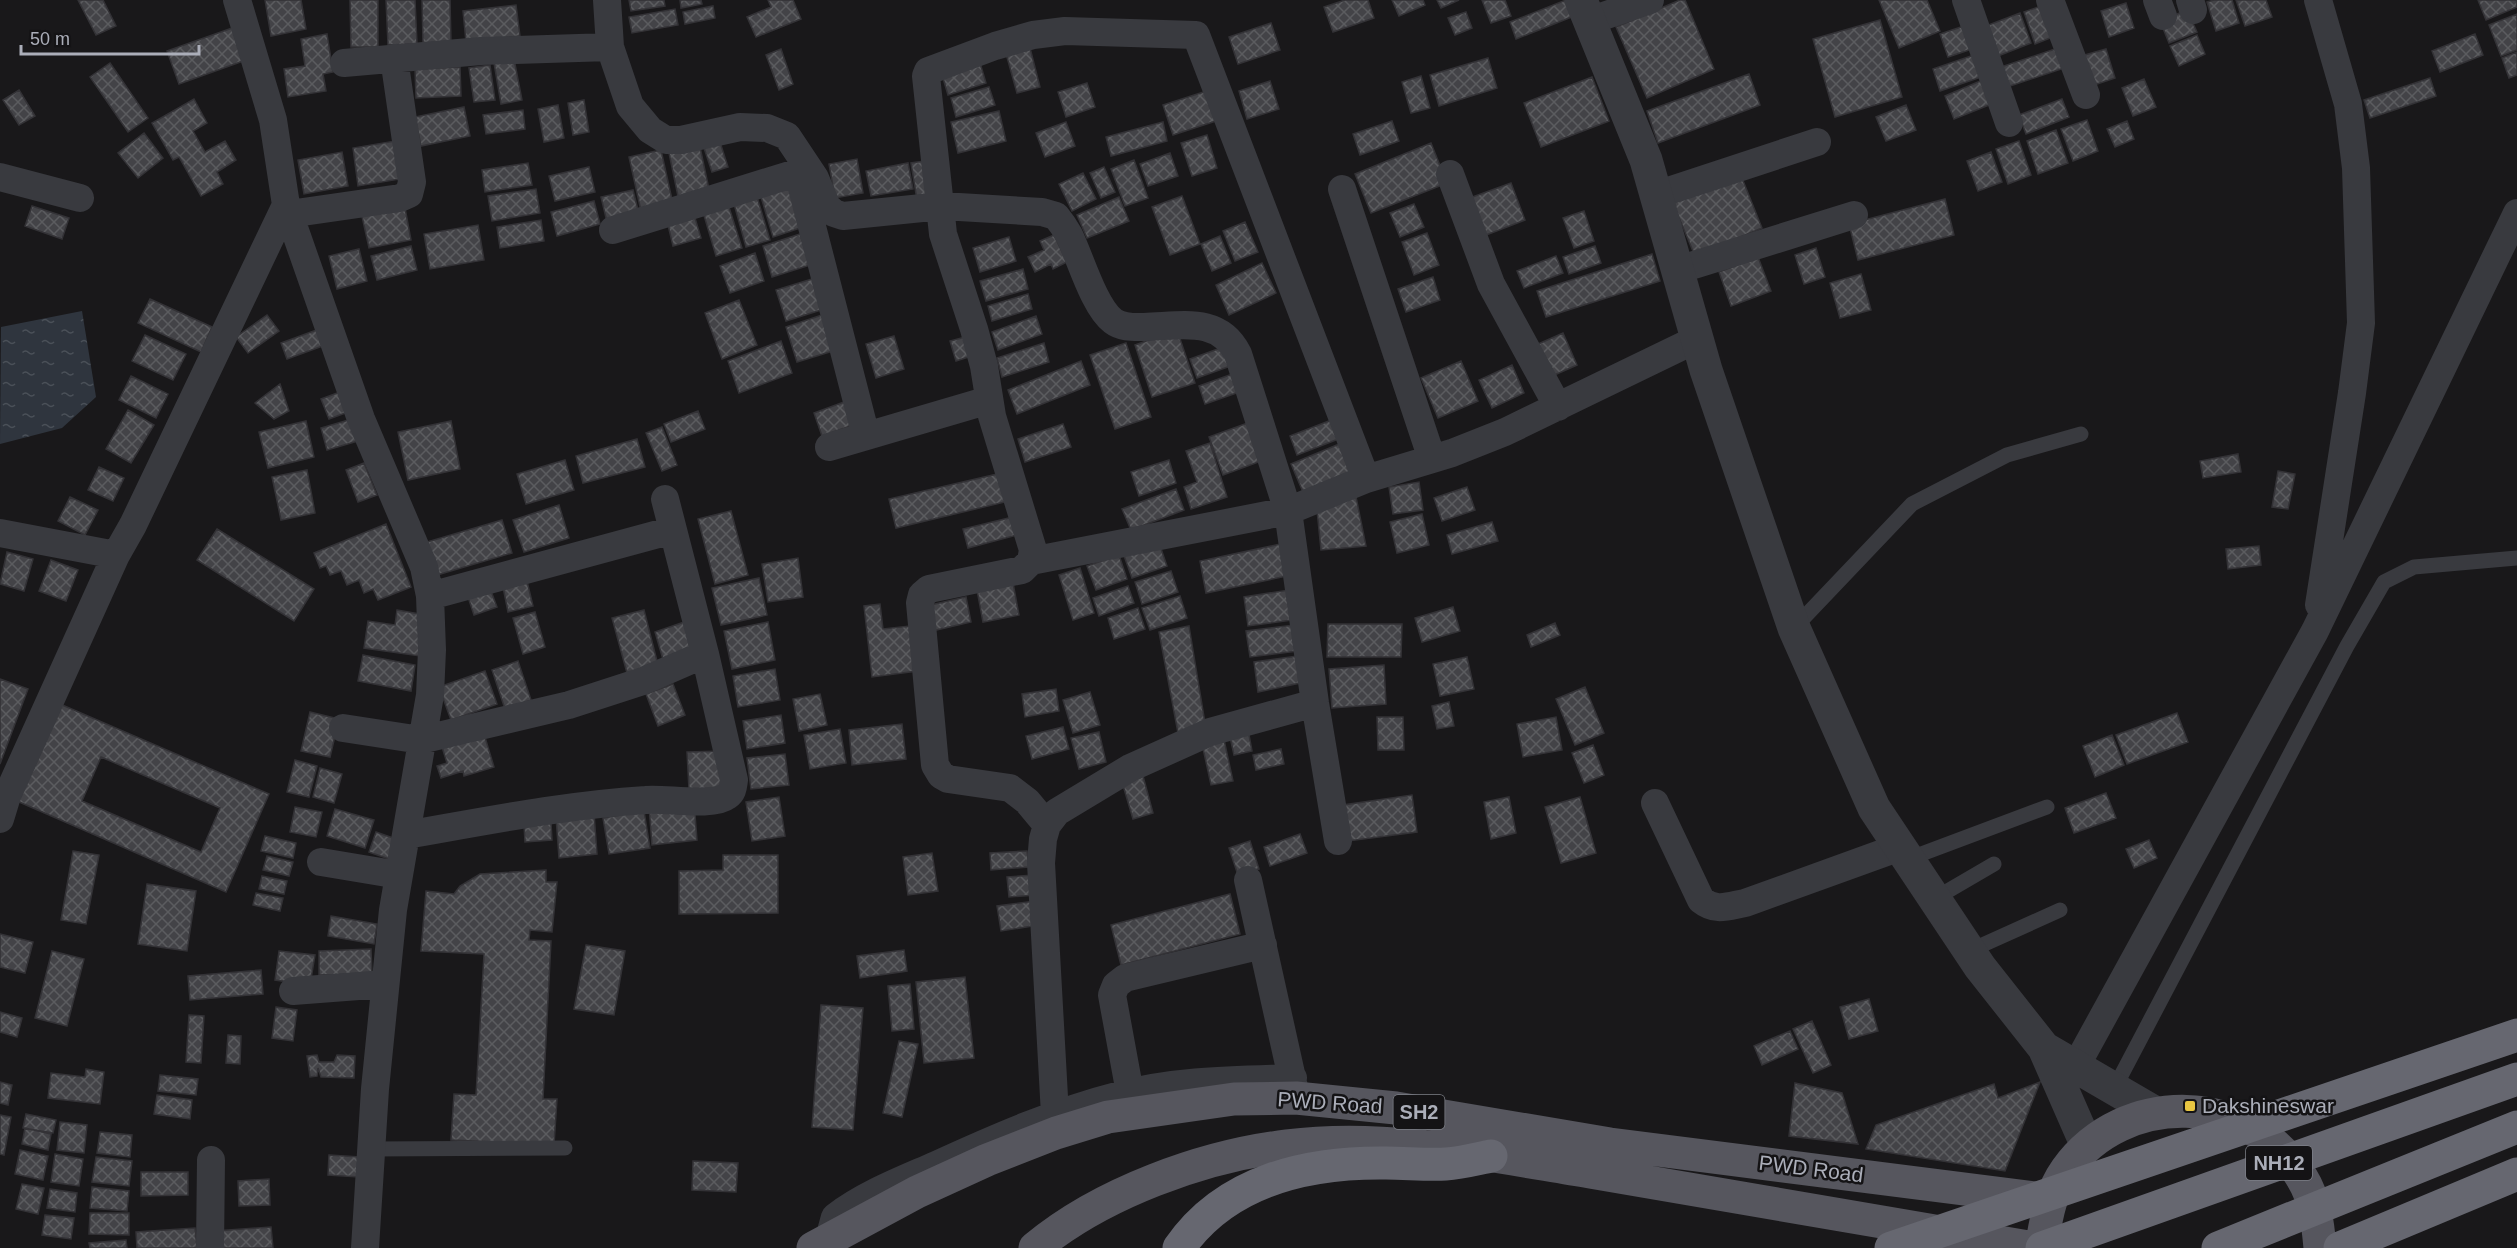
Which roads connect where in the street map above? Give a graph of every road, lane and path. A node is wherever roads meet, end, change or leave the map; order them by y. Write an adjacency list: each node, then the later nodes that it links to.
1 (237, 0): 21 (street)
2 (607, 0): 8 (street)
3 (1650, 0): 7 (street)
4 (1966, 0): 12 (street)
5 (2050, 0): 11 (street)
6 (2318, 0): 43 (street)
7 (1585, 11): 18 (street)
8 (610, 47): 9 (street); 14 (street)
9 (394, 58): 10 (street); 21 (street)
10 (344, 63)
11 (2086, 95)
12 (2009, 123)
13 (1817, 142): 18 (street)
14 (804, 171): 20 (street); 24 (street); 30 (street)
15 (1450, 174): 28 (street)
16 (0, 177): 19 (street)
17 (1342, 189): 32 (street)
18 (1656, 195): 25 (street)
19 (80, 198)
20 (942, 207): 27 (street); 33 (street); 35 (street)
21 (288, 209): 38 (street); 41 (street)
22 (2517, 213): 43 (street)
23 (1854, 215): 25 (street)
24 (613, 230)
25 (1678, 270): 26 (street)
26 (1697, 339): 28 (street); 42 (street)
27 (989, 400): 30 (street); 40 (street)
28 (1558, 406): 32 (street)
29 (2081, 434): 42 (lane)
30 (866, 436): 31 (street)
31 (828, 447)
32 (1432, 459): 33 (street)
33 (1366, 479): 35 (street)
34 (664, 499): 36 (street)
35 (1288, 512): 40 (street); 45 (street)
36 (673, 530): 41 (street); 44 (street)
37 (0, 532): 38 (street)
38 (116, 555): 49 (street)
39 (2517, 558): 69 (lane)
40 (1031, 561): 51 (street)
41 (430, 596): 47 (street)
42 (1794, 628): 54 (street)
43 (2315, 631): 66 (street)
44 (705, 654): 47 (street); 52 (street)
45 (1315, 704): 51 (street); 53 (street)
46 (342, 728): 47 (street)
47 (421, 740): 52 (street)
48 (1656, 803): 54 (street)
49 (2, 804)
50 (2047, 807): 54 (lane)
51 (1047, 825): 72 (street)
52 (406, 835): 57 (street)
53 (1338, 841)
54 (1904, 853): 59 (street)
55 (321, 862): 57 (street)
56 (1995, 864): 59 (lane)
57 (399, 875): 63 (street)
58 (1248, 880): 61 (street)
59 (1934, 899): 62 (street)
60 (2060, 910): 62 (lane)
61 (1263, 945): 68 (street); 70 (street)
62 (1969, 951): 66 (street)
63 (385, 984): 64 (street); 76 (street)
64 (293, 991)
65 (2517, 1035): 87 (highway, bridge)
66 (2067, 1074): 69 (street); 74 (street)
67 (2517, 1079): 89 (highway, NH12, bridge)
68 (1294, 1088): 70 (street); 72 (main road, PWD Road / SH2); 80 (main road, PWD Road / SH2)
69 (2114, 1089): 71 (street)
70 (1130, 1093): 72 (street)
71 (2154, 1112): 74 (main road); 81 (main road)
72 (1055, 1124): 82 (main road, PWD Road / SH2)
73 (2517, 1127): 90 (highway, bridge)
74 (2087, 1146): 80 (main road)
75 (565, 1148): 76 (lane)
76 (371, 1149): 84 (street)
77 (1491, 1156): 85 (main road, PWD Road / SH2); 86 (highway); 88 (main road, PWD Road / SH2)
78 (211, 1160): 83 (street)
79 (2517, 1174): 91 (highway, bridge)
80 (2050, 1200): 89 (main road)
81 (2319, 1233): 92 (main road)
82 (821, 1244)
83 (210, 1248)
84 (365, 1248)
85 (1035, 1248)
86 (1179, 1248)
87 (1891, 1248)
88 (2034, 1248)
89 (2042, 1248)
90 (2218, 1248)
91 (2340, 1248)
92 (2375, 1248)

